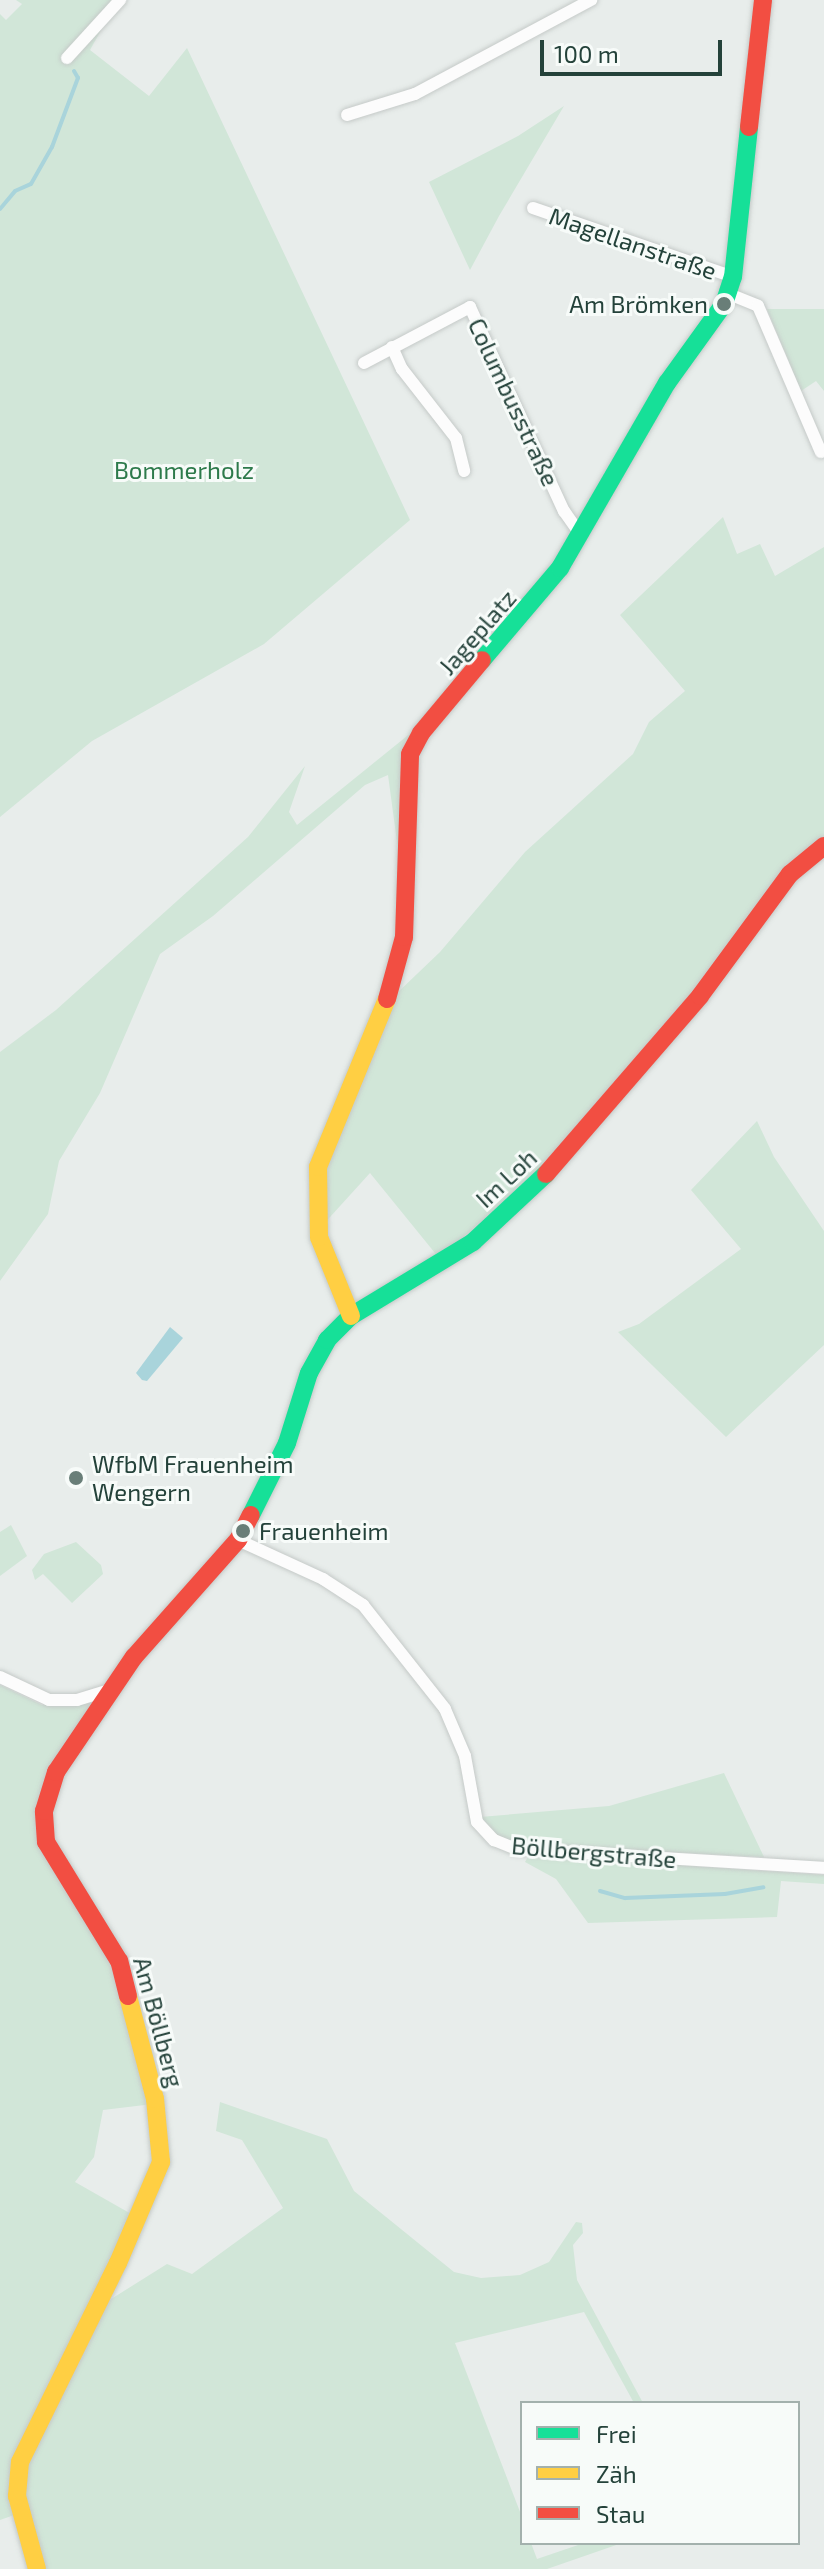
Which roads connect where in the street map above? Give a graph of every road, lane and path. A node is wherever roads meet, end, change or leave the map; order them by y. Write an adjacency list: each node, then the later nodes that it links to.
1 (120, 0): 4 (street)
2 (591, 0): 5 (street)
3 (763, 0): 7 (street, Jageplatz)
4 (67, 58)
5 (347, 115)
6 (533, 208): 7 (street, Magellanstraße)
7 (731, 286): 10 (street); 12 (street, Jageplatz)
8 (392, 347): 9 (street, Columbusstraße); 11 (street); 12 (street, Columbusstraße)
9 (364, 363)
10 (821, 452)
11 (464, 471)
12 (578, 531): 14 (street, Jageplatz)
13 (824, 846): 14 (street, Im Loh)
14 (351, 1316): 15 (street, Im Loh)
15 (238, 1540): 17 (street, Am Böllberg); 18 (street, Böllbergstraße)
16 (0, 1677): 17 (street)
17 (111, 1690): 19 (street, Am Böllberg)
18 (824, 1868)
19 (37, 2569)

